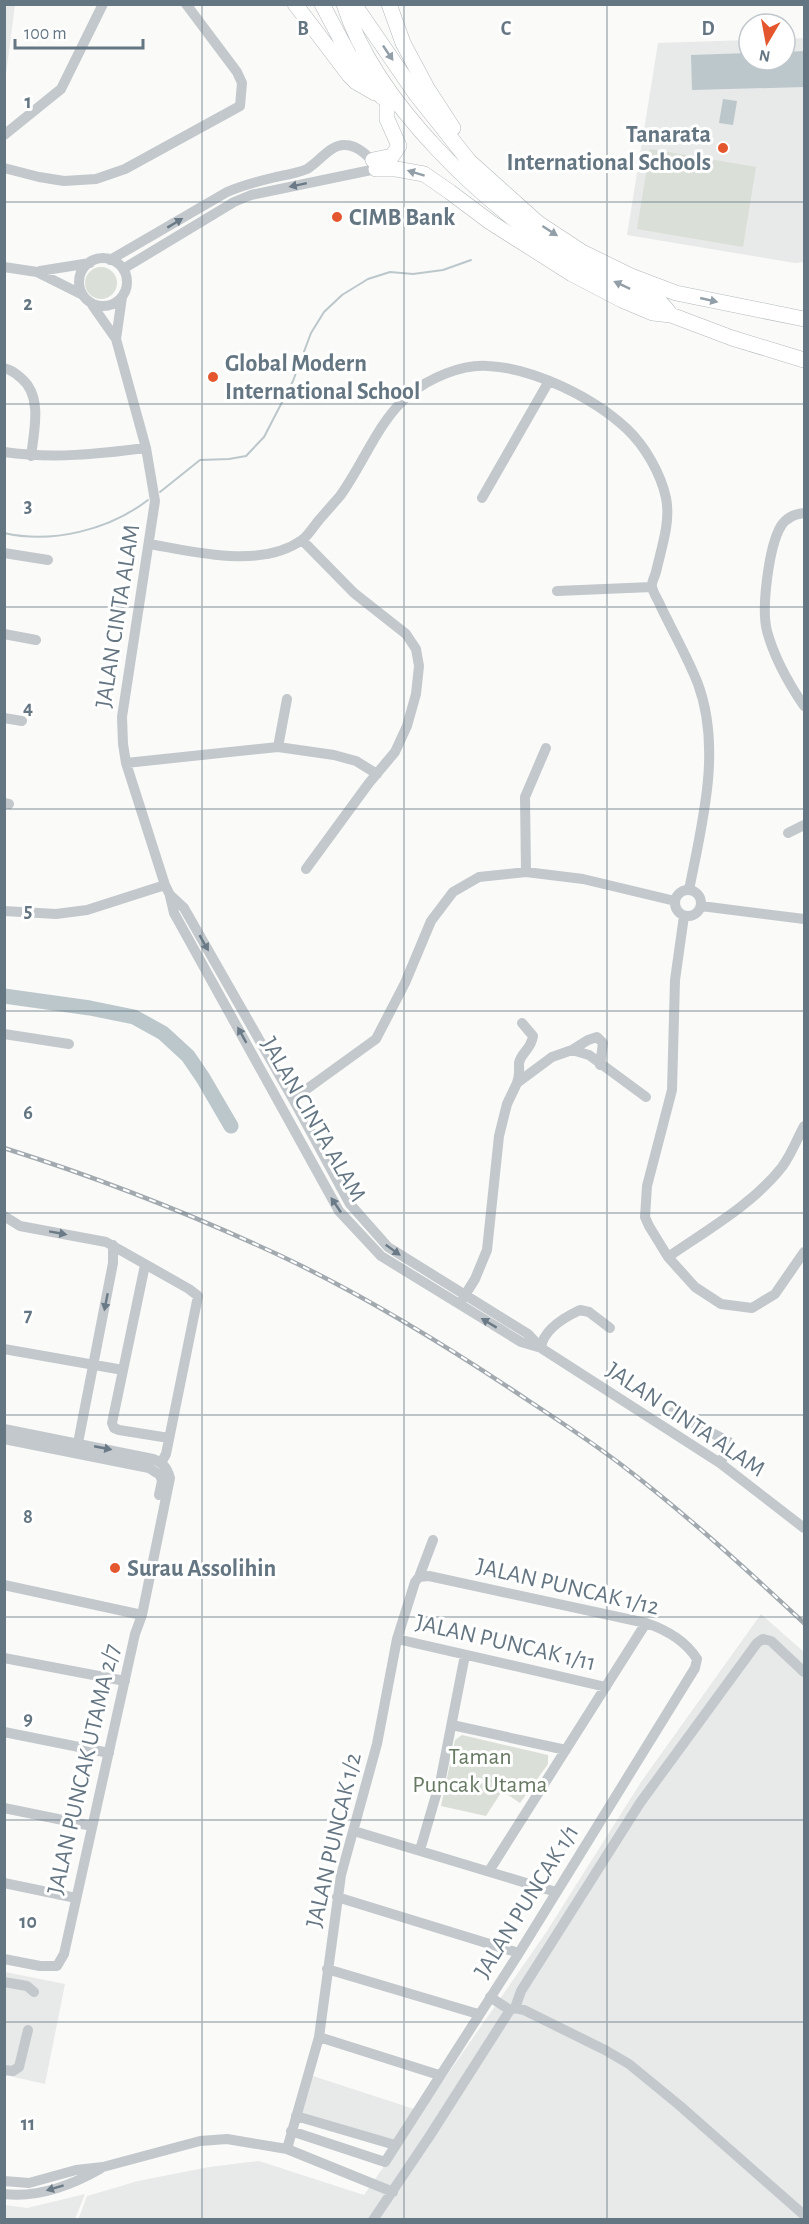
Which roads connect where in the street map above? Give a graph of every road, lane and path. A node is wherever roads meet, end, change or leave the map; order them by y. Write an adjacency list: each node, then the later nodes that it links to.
1 (103, 4): 9 (street)
2 (186, 4): 12 (street)
3 (295, 4): 8 (highway)
4 (322, 4): 8 (highway)
5 (344, 4): 23 (highway, one-way to 5)
6 (354, 4): 14 (highway, one-way to 14)
7 (389, 4): 14 (highway)
8 (384, 100): 11 (highway); 15 (highway)
9 (4, 135)
10 (358, 150): 11 (street); 13 (street); 16 (street, one-way to 10)
11 (375, 165): 13 (street); 15 (highway, one-way to 11)
12 (4, 168)
13 (355, 173): 19 (street, one-way to 19)
14 (505, 194): 24 (highway, one-way to 24)
15 (524, 242): 23 (highway)
16 (111, 260): 17 (street); 19 (street)
17 (90, 263): 20 (street, JALAN CINTA ALAM); 22 (street)
18 (4, 267): 20 (street, JALAN CINTA ALAM)
19 (123, 269): 21 (street)
20 (37, 272): 22 (street, JALAN CINTA ALAM)
21 (122, 297): 22 (street); 25 (street, JALAN CINTA ALAM)
22 (87, 298): 25 (street, JALAN CINTA ALAM)
23 (671, 315): 26 (highway)
24 (804, 319)
25 (116, 339): 29 (street, JALAN CINTA ALAM)
26 (804, 360)
27 (4, 368): 31 (street)
28 (549, 381): 32 (street); 34 (street); 38 (street)
29 (146, 448): 31 (street); 35 (street, JALAN CINTA ALAM)
30 (4, 452): 31 (street)
31 (31, 456)
32 (482, 498)
33 (804, 513): 43 (street)
34 (302, 540): 35 (street); 49 (street)
35 (150, 544): 48 (street, JALAN CINTA ALAM)
36 (4, 553): 37 (street)
37 (48, 560)
38 (652, 587): 39 (street); 55 (street)
39 (557, 591)
40 (4, 634): 41 (street)
41 (36, 640)
42 (287, 699): 46 (street)
43 (804, 706)
44 (4, 718): 45 (street)
45 (22, 721)
46 (278, 747): 48 (street); 49 (street)
47 (546, 748): 53 (street)
48 (126, 763): 54 (street, JALAN CINTA ALAM)
49 (377, 774): 52 (street)
50 (804, 825): 51 (street)
51 (788, 833)
52 (306, 869)
53 (526, 872): 57 (street); 69 (street)
54 (165, 885): 56 (street, JALAN CINTA ALAM); 59 (street)
55 (689, 890): 57 (street); 58 (street)
56 (170, 895): 69 (street, JALAN CINTA ALAM, one-way to 69); 76 (street, JALAN CINTA ALAM, one-way to 56)
57 (675, 901): 60 (street)
58 (701, 906): 60 (street); 61 (street)
59 (4, 911)
60 (684, 916): 74 (street)
61 (804, 920)
62 (522, 1023): 67 (street)
63 (4, 1034): 64 (street)
64 (69, 1044)
65 (572, 1050): 66 (street); 66 (street); 67 (street)
66 (600, 1065): 68 (street)
67 (517, 1083): 76 (street)
68 (646, 1097)
69 (293, 1099): 76 (street, JALAN CINTA ALAM, one-way to 76)
70 (804, 1126): 74 (street)
71 (4, 1216): 72 (street, one-way to 72)
72 (113, 1245): 75 (street); 80 (street, one-way to 80)
73 (804, 1252): 74 (street)
74 (668, 1257)
75 (145, 1264): 81 (street); 84 (street)
76 (462, 1300): 78 (street, JALAN CINTA ALAM)
77 (610, 1328): 78 (street)
78 (541, 1348): 90 (street, JALAN CINTA ALAM)
79 (4, 1349): 80 (street)
80 (93, 1365): 81 (street); 86 (street)
81 (123, 1370): 84 (street)
82 (673, 1412): 90 (street)
83 (4, 1429): 86 (street)
84 (169, 1438): 89 (street)
85 (4, 1439): 87 (street)
86 (78, 1443): 87 (street); 88 (street); 89 (street, one-way to 89)
87 (62, 1451): 88 (street)
88 (86, 1455): 95 (street)
89 (161, 1463): 95 (street)
90 (720, 1463): 91 (street, JALAN CINTA ALAM)
91 (804, 1528)
92 (433, 1540): 93 (street, JALAN PUNCAK 1/2)
93 (419, 1577): 96 (street, JALAN PUNCAK 1/12); 97 (street, JALAN PUNCAK 1/2)
94 (4, 1585): 95 (street)
95 (138, 1614): 102 (street, JALAN PUNCAK UTAMA 2/7)
96 (646, 1623): 100 (street, JALAN PUNCAK 1/12); 103 (street)
97 (397, 1639): 98 (street, JALAN PUNCAK 1/11); 110 (street, JALAN PUNCAK 1/2)
98 (465, 1655): 103 (street, JALAN PUNCAK 1/11); 104 (street)
99 (4, 1658): 102 (street)
100 (697, 1659): 114 (street, JALAN PUNCAK 1/1)
101 (804, 1672): 123 (street)
102 (125, 1681): 107 (street, JALAN PUNCAK UTAMA 2/7)
103 (606, 1687): 106 (street)
104 (452, 1725): 106 (street); 111 (street)
105 (4, 1732): 107 (street)
106 (566, 1750): 112 (street)
107 (109, 1753): 109 (street, JALAN PUNCAK UTAMA 2/7)
108 (4, 1808): 109 (street)
109 (92, 1826): 116 (street, JALAN PUNCAK UTAMA 2/7)
110 (354, 1831): 111 (street); 115 (street, JALAN PUNCAK 1/2)
111 (420, 1850): 112 (street)
112 (489, 1871): 114 (street)
113 (4, 1883): 116 (street)
114 (556, 1892): 117 (street, JALAN PUNCAK 1/1)
115 (337, 1897): 117 (street); 119 (street, JALAN PUNCAK 1/2)
116 (76, 1898): 118 (street, JALAN PUNCAK UTAMA 2/7)
117 (519, 1953): 122 (street, JALAN PUNCAK 1/1)
118 (4, 1959)
119 (327, 1969): 124 (street); 126 (street, JALAN PUNCAK 1/2)
120 (4, 1982): 121 (street)
121 (34, 1992)
122 (490, 1997): 123 (street); 124 (street, JALAN PUNCAK 1/1)
123 (512, 2009): 135 (street); 137 (street)
124 (478, 2014): 128 (street, JALAN PUNCAK 1/1)
125 (28, 2030): 127 (street)
126 (319, 2037): 128 (street); 129 (street, JALAN PUNCAK 1/2)
127 (4, 2070)
128 (439, 2075): 131 (street, JALAN PUNCAK 1/1)
129 (296, 2115): 130 (street, JALAN PUNCAK 1/2); 131 (street)
130 (291, 2131): 131 (street, JALAN PUNCAK 1/1); 132 (street, JALAN PUNCAK 1/2)
131 (395, 2145)
132 (287, 2149): 133 (street); 135 (street)
133 (103, 2167): 134 (street); 136 (street, one-way to 136)
134 (4, 2181)
135 (393, 2192): 138 (street)
136 (4, 2194)
137 (804, 2215)
138 (373, 2220)

